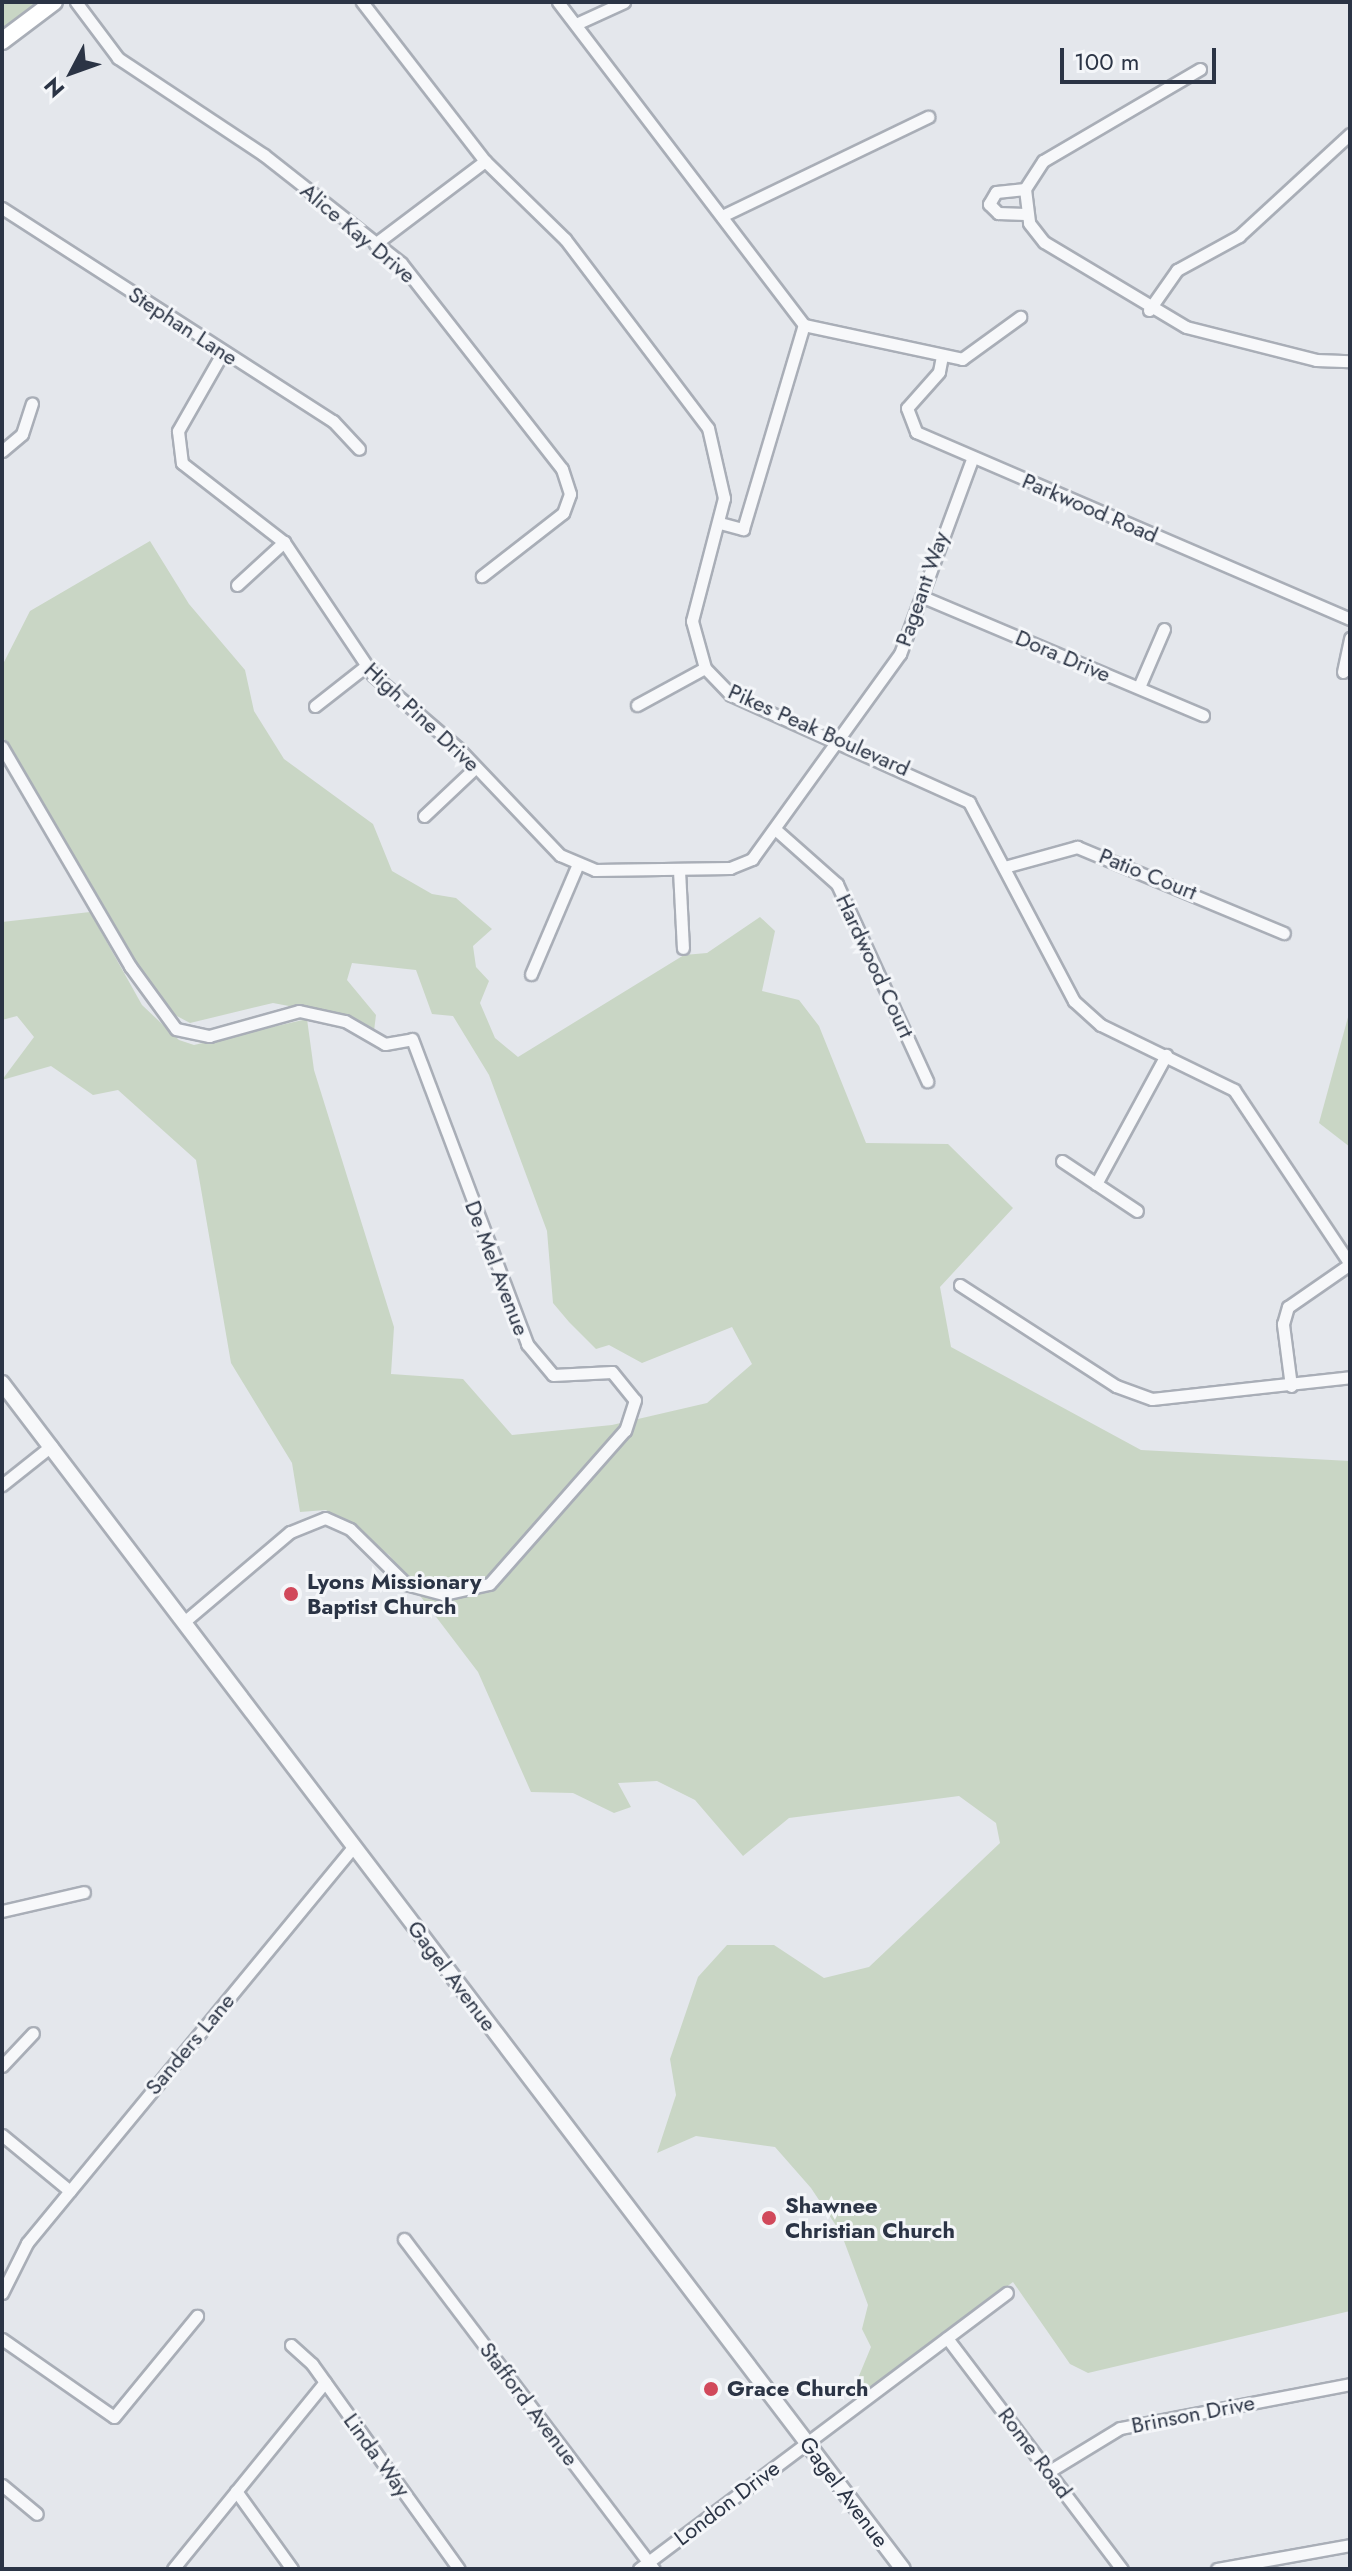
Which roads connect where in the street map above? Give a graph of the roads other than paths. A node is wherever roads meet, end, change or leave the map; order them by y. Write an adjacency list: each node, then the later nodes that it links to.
1 (54, 2): 7 (main road)
2 (76, 2): 16 (street, Alice Kay Drive)
3 (362, 2): 11 (street, Pikes Peak Boulevard)
4 (558, 2): 6 (street)
5 (624, 2): 6 (street)
6 (576, 24): 15 (street)
7 (2, 41)
8 (1200, 69): 12 (street)
9 (928, 117): 15 (street)
10 (1350, 134): 17 (street)
11 (485, 161): 16 (street); 27 (street, Pikes Peak Boulevard)
12 (1025, 189): 14 (street); 14 (street)
13 (2, 208): 20 (street, Stephan Lane)
14 (1025, 214): 17 (street)
15 (722, 216): 19 (street)
16 (375, 244): 29 (street, Alice Kay Drive)
17 (1149, 310): 22 (street)
18 (1020, 317): 21 (street)
19 (804, 325): 21 (street); 27 (street)
20 (223, 352): 24 (street, Stephan Lane); 28 (street, High Pine Drive)
21 (942, 356): 26 (street, Parkwood Road)
22 (1350, 361)
23 (32, 404): 25 (street)
24 (359, 449)
25 (2, 451)
26 (972, 459): 31 (street, Pageant Way); 32 (street, Parkwood Road)
27 (720, 523): 36 (street, Pikes Peak Boulevard)
28 (284, 542): 30 (street); 35 (street, High Pine Drive)
29 (482, 576)
30 (237, 585)
31 (923, 597): 38 (street, Dora Drive); 42 (street, Pageant Way)
32 (1350, 619)
33 (1164, 629): 38 (street)
34 (1350, 638): 37 (street)
35 (366, 666): 40 (street); 44 (street, High Pine Drive)
36 (705, 668): 39 (street); 42 (street, Pikes Peak Boulevard)
37 (1343, 672)
38 (1139, 687): 41 (street, Dora Drive)
39 (637, 705)
40 (315, 706)
41 (1203, 715)
42 (838, 741): 46 (street, Pageant Way); 48 (street, Pikes Peak Boulevard)
43 (2, 747): 65 (street, De Mel Avenue)
44 (476, 767): 45 (street); 47 (street, High Pine Drive)
45 (424, 816)
46 (775, 829): 49 (street); 54 (street, Hardwood Court)
47 (578, 864): 49 (street); 52 (street)
48 (1008, 866): 50 (street, Patio Court); 53 (street, Pikes Peak Boulevard)
49 (679, 870): 51 (street)
50 (1284, 933)
51 (683, 948)
52 (531, 974)
53 (1166, 1055): 56 (street); 58 (street, Pikes Peak Boulevard)
54 (927, 1081)
55 (1062, 1161): 56 (street)
56 (1096, 1184): 57 (street)
57 (1137, 1211)
58 (1350, 1264): 62 (street)
59 (960, 1285): 62 (street)
60 (1350, 1377): 62 (street)
61 (2, 1383): 63 (street, Gagel Avenue)
62 (1291, 1386)
63 (51, 1446): 64 (street); 65 (street, Gagel Avenue)
64 (2, 1485)
65 (184, 1622): 66 (street, Gagel Avenue)
66 (354, 1846): 72 (street, Sanders Lane); 82 (street, Gagel Avenue)
67 (84, 1892): 68 (street)
68 (2, 1911)
69 (33, 2033): 70 (street)
70 (2, 2066)
71 (2, 2135): 72 (street)
72 (70, 2191): 74 (street, Sanders Lane)
73 (404, 2239): 88 (street, Stafford Avenue)
74 (2, 2293)
75 (1007, 2293): 77 (street, London Drive)
76 (197, 2316): 78 (street)
77 (947, 2338): 82 (street, London Drive); 83 (street, Rome Road)
78 (2, 2339)
79 (291, 2345): 80 (street, Linda Way)
80 (325, 2382): 85 (street); 91 (street, Linda Way)
81 (1350, 2384): 83 (street, Brinson Drive)
82 (806, 2443): 88 (street, London Drive); 92 (street, Gagel Avenue)
83 (1048, 2472): 93 (street, Rome Road)
84 (2, 2485): 86 (street)
85 (236, 2491): 89 (street); 90 (street)
86 (37, 2514)
87 (1350, 2545): 94 (street)
88 (647, 2567)
89 (173, 2569)
90 (292, 2569)
91 (459, 2569)
92 (903, 2569)
93 (1122, 2569)
94 (1217, 2569)

